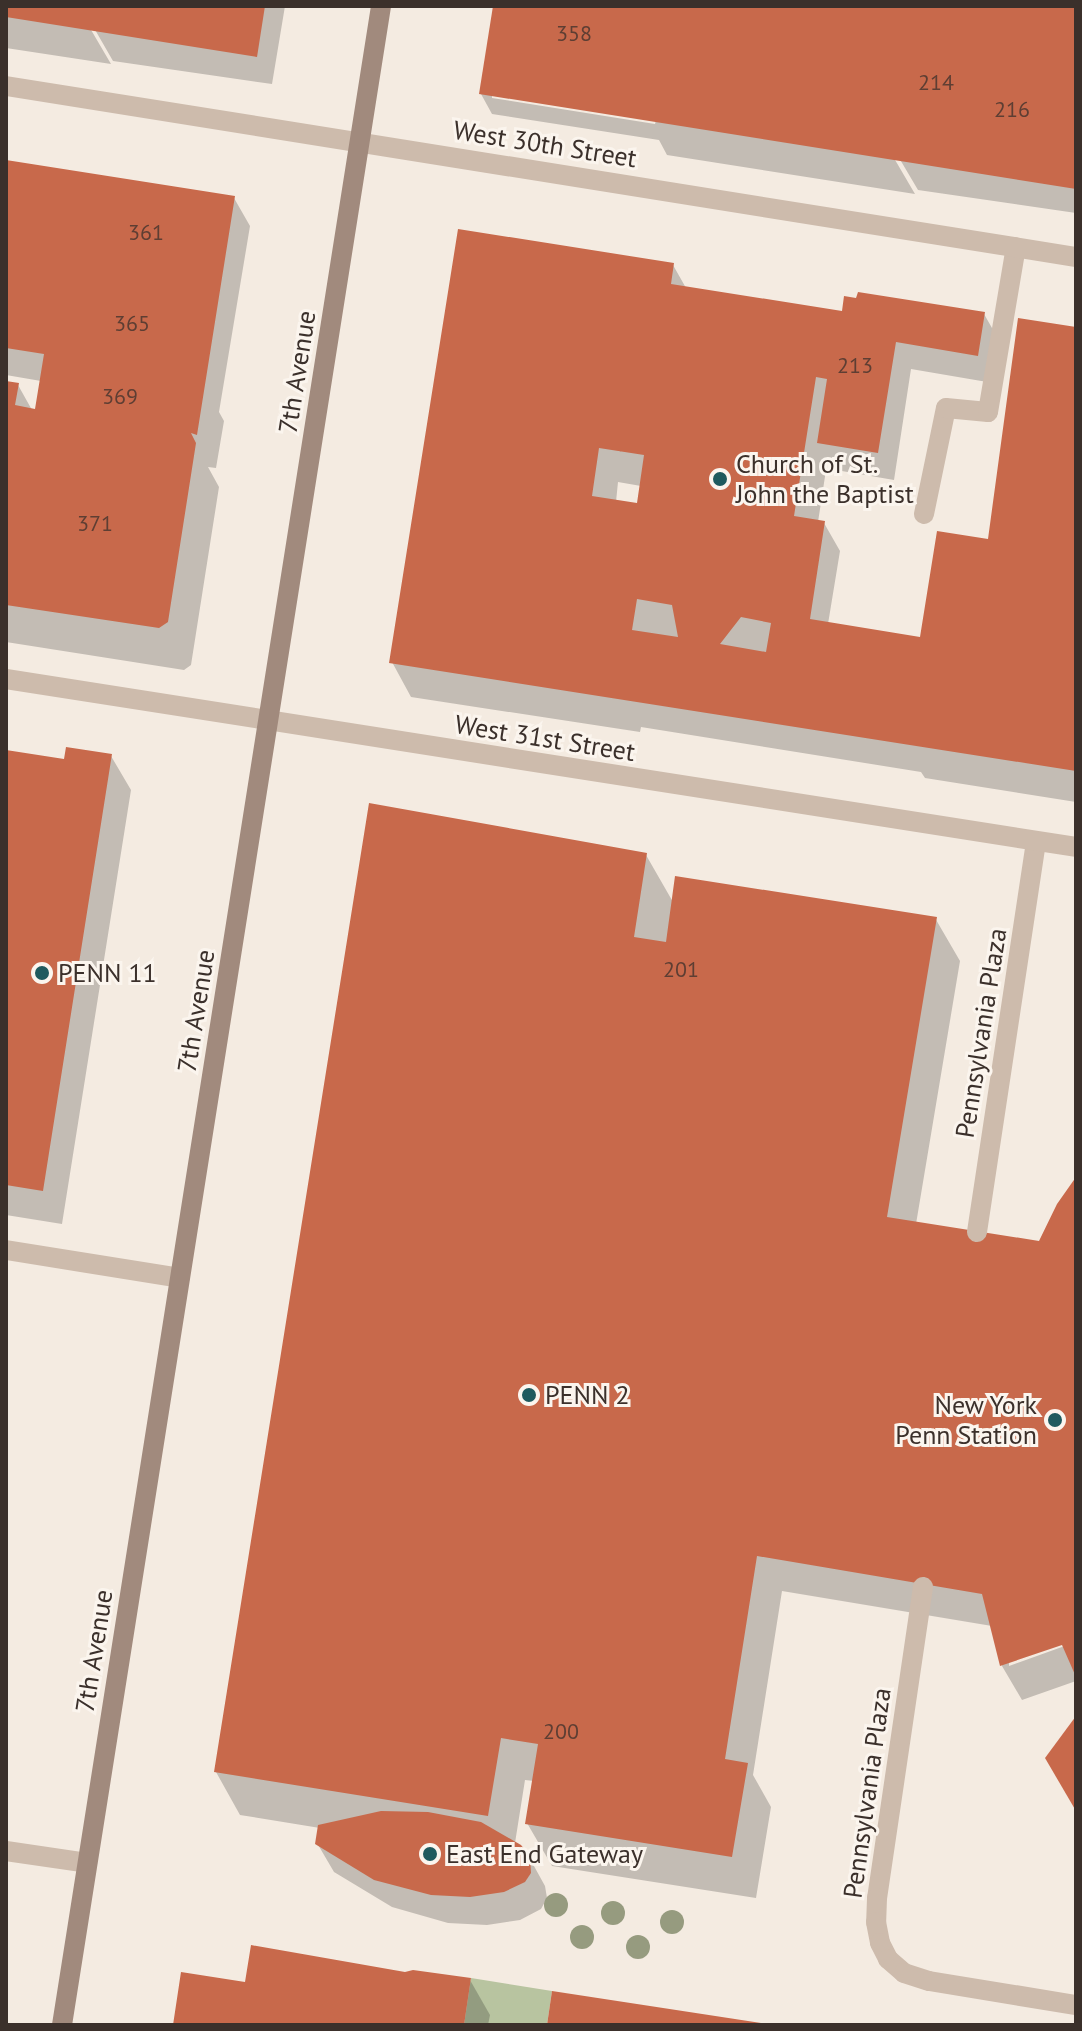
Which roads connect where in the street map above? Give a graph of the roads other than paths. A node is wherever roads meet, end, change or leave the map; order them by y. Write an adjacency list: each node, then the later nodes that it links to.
1 (381, 6): 3 (main road, 7th Avenue)
2 (6, 86): 3 (street, West 30th Street)
3 (360, 141): 4 (street, West 30th Street); 8 (main road, 7th Avenue)
4 (1016, 247): 5 (street, West 30th Street); 6 (street)
5 (1076, 257)
6 (924, 514)
7 (6, 679): 8 (street, West 31st Street)
8 (270, 721): 9 (street, West 31st Street); 13 (main road, 7th Avenue)
9 (1036, 841): 10 (street, West 31st Street); 11 (street, Pennsylvania Plaza)
10 (1076, 847)
11 (977, 1232)
12 (6, 1250): 13 (street)
13 (180, 1278): 16 (main road, 7th Avenue)
14 (923, 1587): 17 (street, Pennsylvania Plaza)
15 (6, 1851): 16 (street)
16 (87, 1863): 18 (main road, 7th Avenue)
17 (1076, 2005)
18 (62, 2025)

